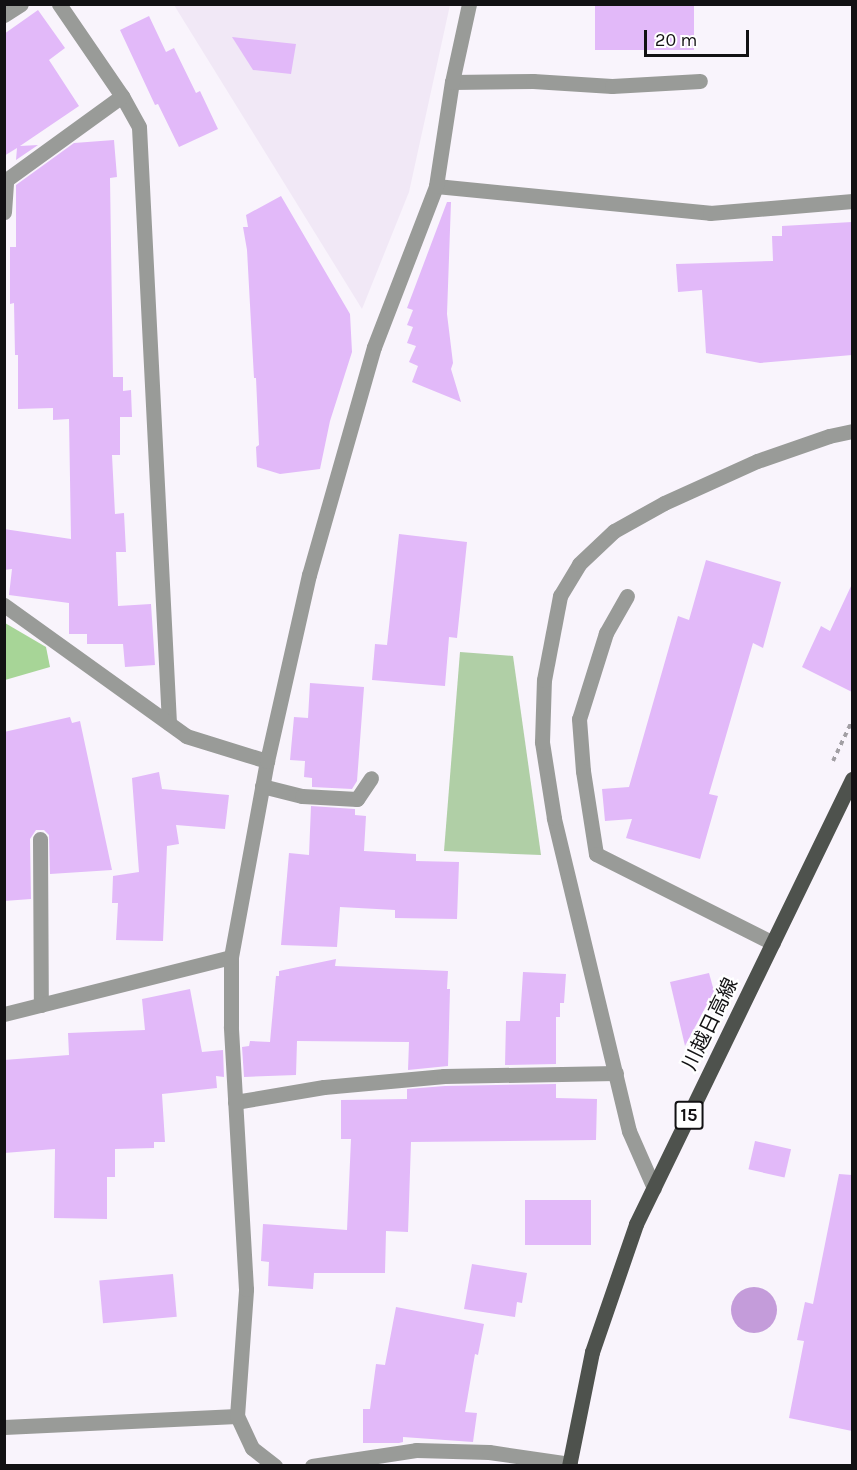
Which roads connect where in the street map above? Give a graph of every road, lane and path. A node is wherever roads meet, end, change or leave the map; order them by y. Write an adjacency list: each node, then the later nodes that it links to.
1 (21, 4): 4 (street)
2 (59, 4): 7 (street)
3 (469, 4): 6 (street)
4 (4, 15)
5 (699, 81): 6 (street)
6 (452, 82): 8 (street)
7 (122, 96): 10 (street); 14 (street)
8 (436, 186): 9 (street); 15 (street)
9 (852, 201)
10 (4, 212)
11 (852, 431): 24 (street)
12 (627, 596): 20 (street)
13 (4, 605): 14 (street)
14 (169, 723): 15 (street)
15 (267, 762): 18 (street)
16 (371, 778): 18 (street)
17 (852, 779): 20 (main road, 川越日高線 / 15)
18 (262, 786): 21 (street)
19 (40, 839): 22 (street)
20 (773, 943): 26 (main road, 川越日高線 / 15)
21 (231, 957): 22 (street); 25 (street)
22 (41, 1005): 23 (street)
23 (4, 1014)
24 (616, 1073): 25 (street); 26 (street)
25 (234, 1102): 27 (street)
26 (654, 1188): 29 (main road, 川越日高線 / 15)
27 (237, 1416): 28 (street); 30 (street)
28 (4, 1427)
29 (570, 1465): 31 (street)
30 (275, 1466)
31 (312, 1466)

